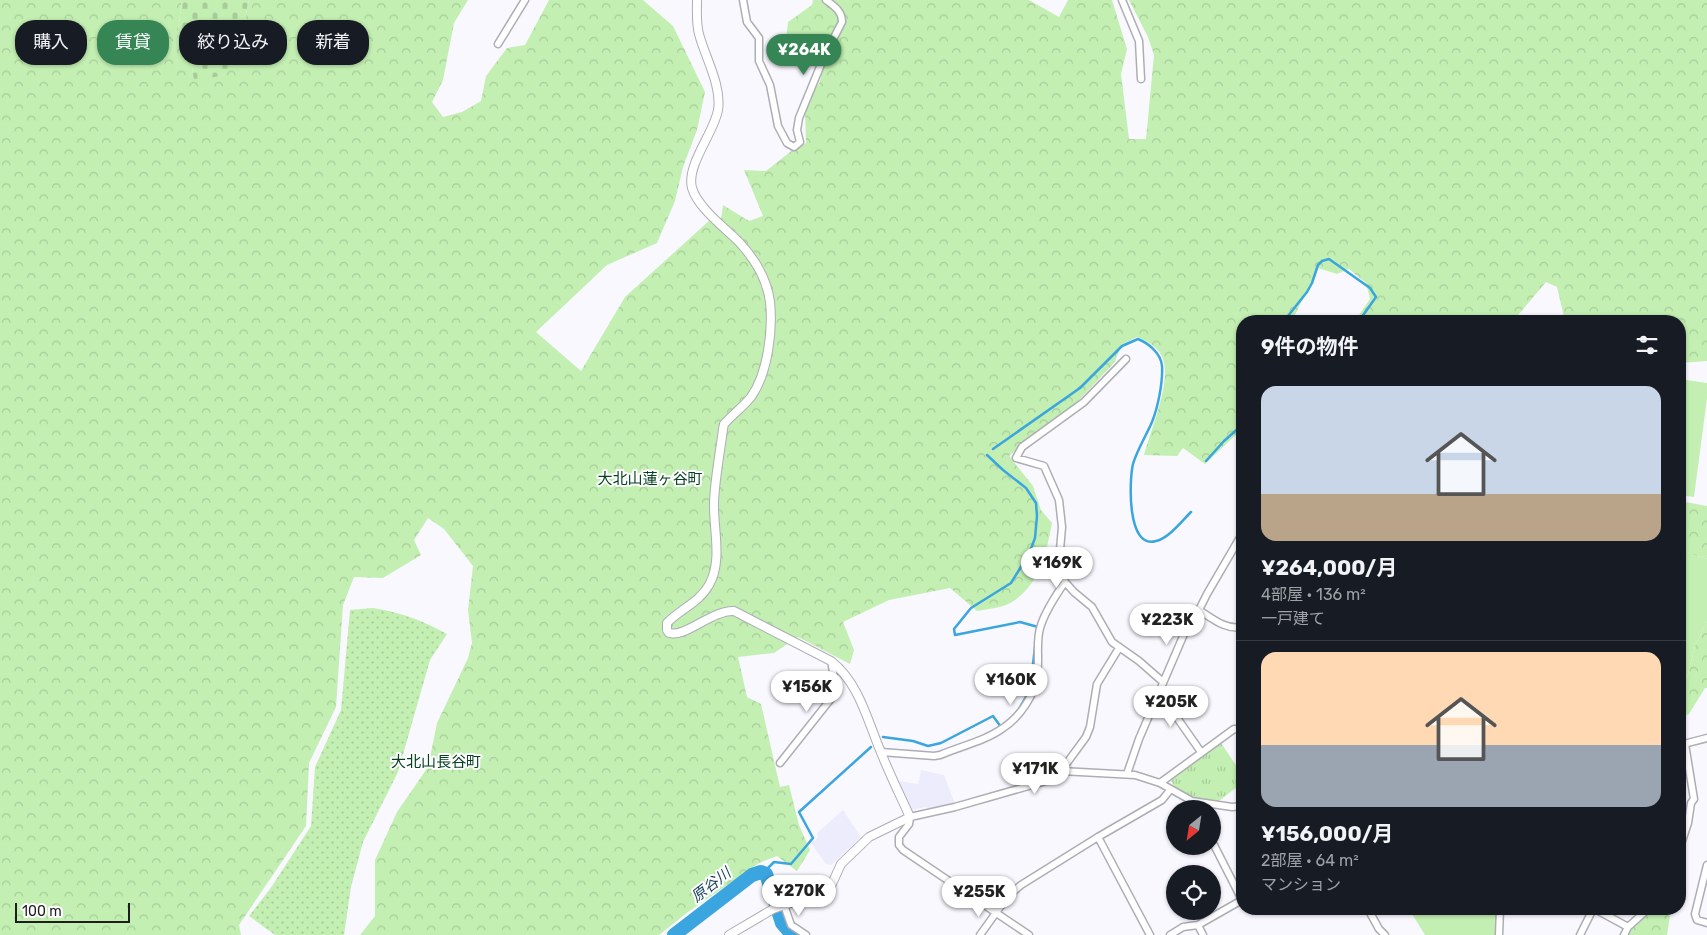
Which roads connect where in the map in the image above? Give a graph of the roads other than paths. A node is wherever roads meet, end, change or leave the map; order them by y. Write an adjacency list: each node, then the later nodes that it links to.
1 (525, 0): 6 (street)
2 (697, 0): 14 (street)
3 (743, 0): 4 (street)
4 (826, 0)
5 (1122, 0): 7 (street)
6 (498, 44)
7 (1141, 79)
8 (1126, 359): 10 (street)
9 (1236, 544): 11 (street)
10 (1066, 582): 13 (street); 20 (street)
11 (1199, 610): 12 (street); 15 (street)
12 (1236, 628)
13 (1119, 648): 15 (street); 24 (street)
14 (831, 661): 20 (street); 23 (street)
15 (1163, 682): 16 (street)
16 (1159, 692): 21 (street); 25 (street)
17 (1236, 729): 21 (street)
18 (1707, 738): 19 (street)
19 (1686, 743)
20 (881, 752): 31 (street)
21 (1201, 752): 26 (street)
22 (1686, 759): 32 (street)
23 (780, 763)
24 (1061, 771): 25 (street); 31 (street)
25 (1127, 774): 26 (street)
26 (1160, 783): 27 (street)
27 (1170, 790): 28 (street); 33 (street)
28 (1190, 800)
29 (1221, 805): 30 (street)
30 (1236, 807)
31 (910, 817): 38 (street); 39 (street)
32 (1686, 829)
33 (1098, 837): 39 (street); 55 (street)
34 (1219, 855): 36 (street)
35 (1707, 865): 45 (street)
36 (1236, 888)
37 (1236, 903): 46 (street)
38 (783, 906): 47 (street); 52 (street)
39 (995, 912): 53 (street); 54 (street)
40 (1371, 915): 49 (street)
41 (1500, 915): 59 (street)
42 (1591, 915): 60 (street)
43 (1605, 915): 48 (street)
44 (1641, 915): 48 (street)
45 (1707, 922)
46 (1198, 925): 56 (street); 57 (street)
47 (744, 926): 50 (street); 51 (street)
48 (1628, 927): 61 (street)
49 (1378, 932): 58 (street)
50 (729, 935)
51 (739, 935)
52 (806, 935)
53 (980, 935)
54 (1029, 935)
55 (1150, 935)
56 (1170, 935)
57 (1203, 935)
58 (1385, 935)
59 (1499, 935)
60 (1580, 935)
61 (1624, 935)

